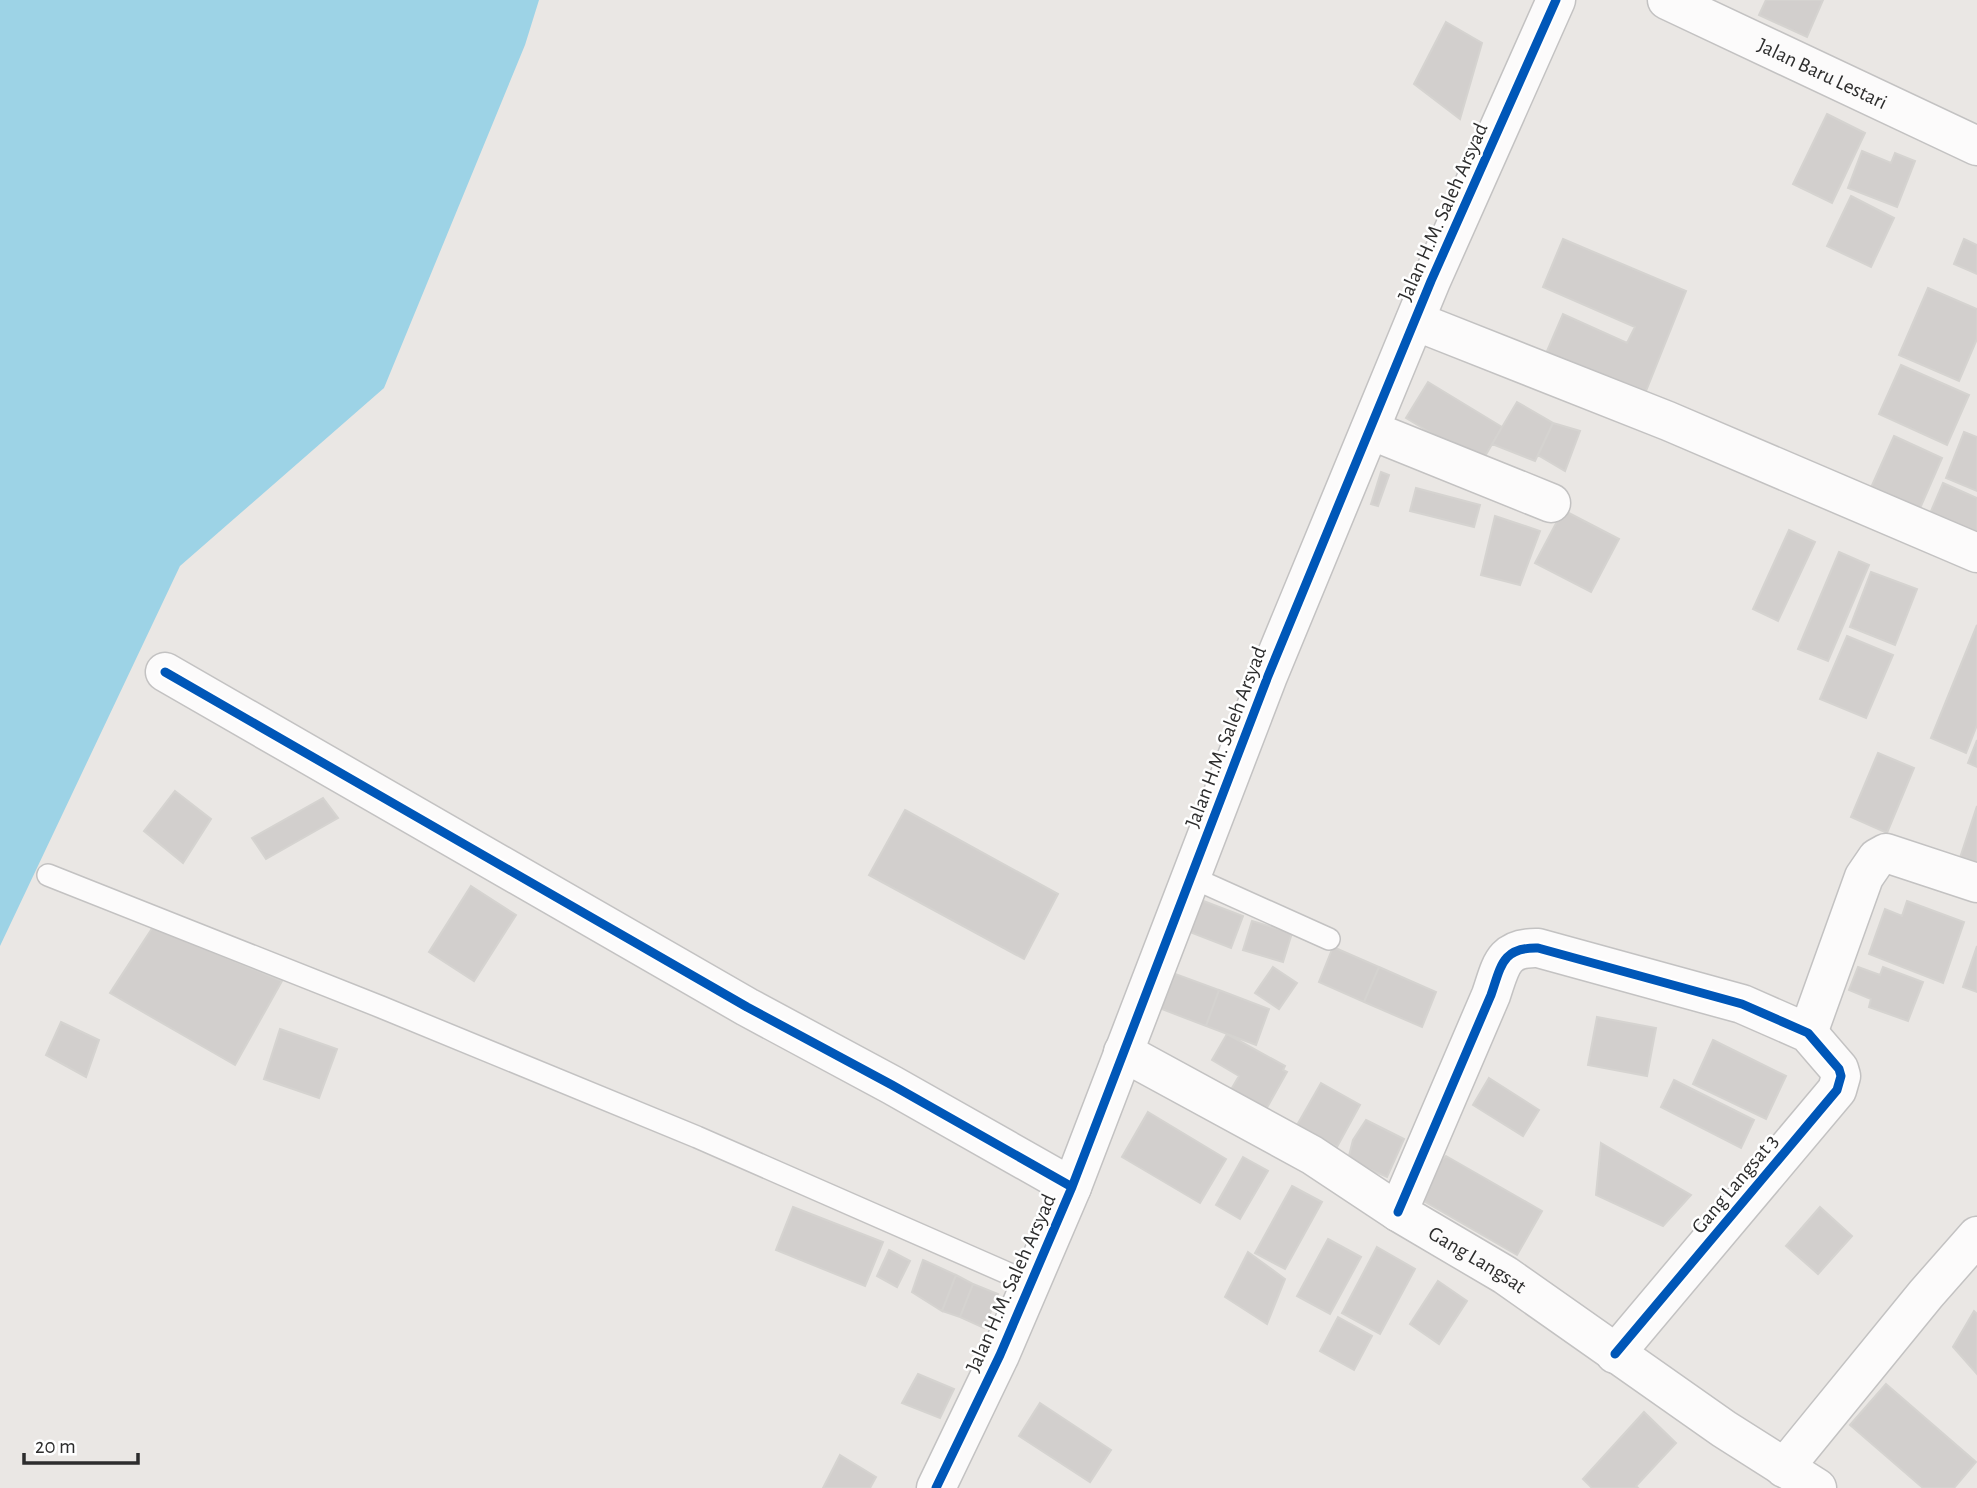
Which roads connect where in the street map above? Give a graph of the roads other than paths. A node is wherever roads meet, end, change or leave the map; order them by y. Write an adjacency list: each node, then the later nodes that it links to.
1 (1556, 0): 4 (street, Jalan H.M. Saleh Arsyad)
2 (1667, 0): 3 (street, Jalan Baru Lestari)
3 (1977, 146)
4 (1415, 321): 5 (street, Jalan H.M. Saleh Arsyad); 7 (street)
5 (1370, 430): 6 (street); 10 (street, Jalan H.M. Saleh Arsyad)
6 (1551, 503)
7 (1977, 553)
8 (165, 672): 15 (street)
9 (48, 875): 18 (lane)
10 (1191, 877): 12 (lane); 14 (street, Jalan H.M. Saleh Arsyad)
11 (1977, 883): 13 (street)
12 (1329, 939)
13 (1808, 1033): 16 (street); 19 (street, Gang Langsat 3)
14 (1123, 1052): 15 (street, Jalan H.M. Saleh Arsyad); 16 (street, Gang Langsat)
15 (1072, 1187): 18 (street, Jalan H.M. Saleh Arsyad)
16 (1398, 1212): 19 (street, Gang Langsat)
17 (1977, 1236): 20 (street)
18 (1030, 1283): 21 (street, Jalan H.M. Saleh Arsyad)
19 (1615, 1354): 20 (street, Gang Langsat)
20 (1784, 1468): 22 (street, Gang Langsat)
21 (936, 1488)
22 (1817, 1488)

